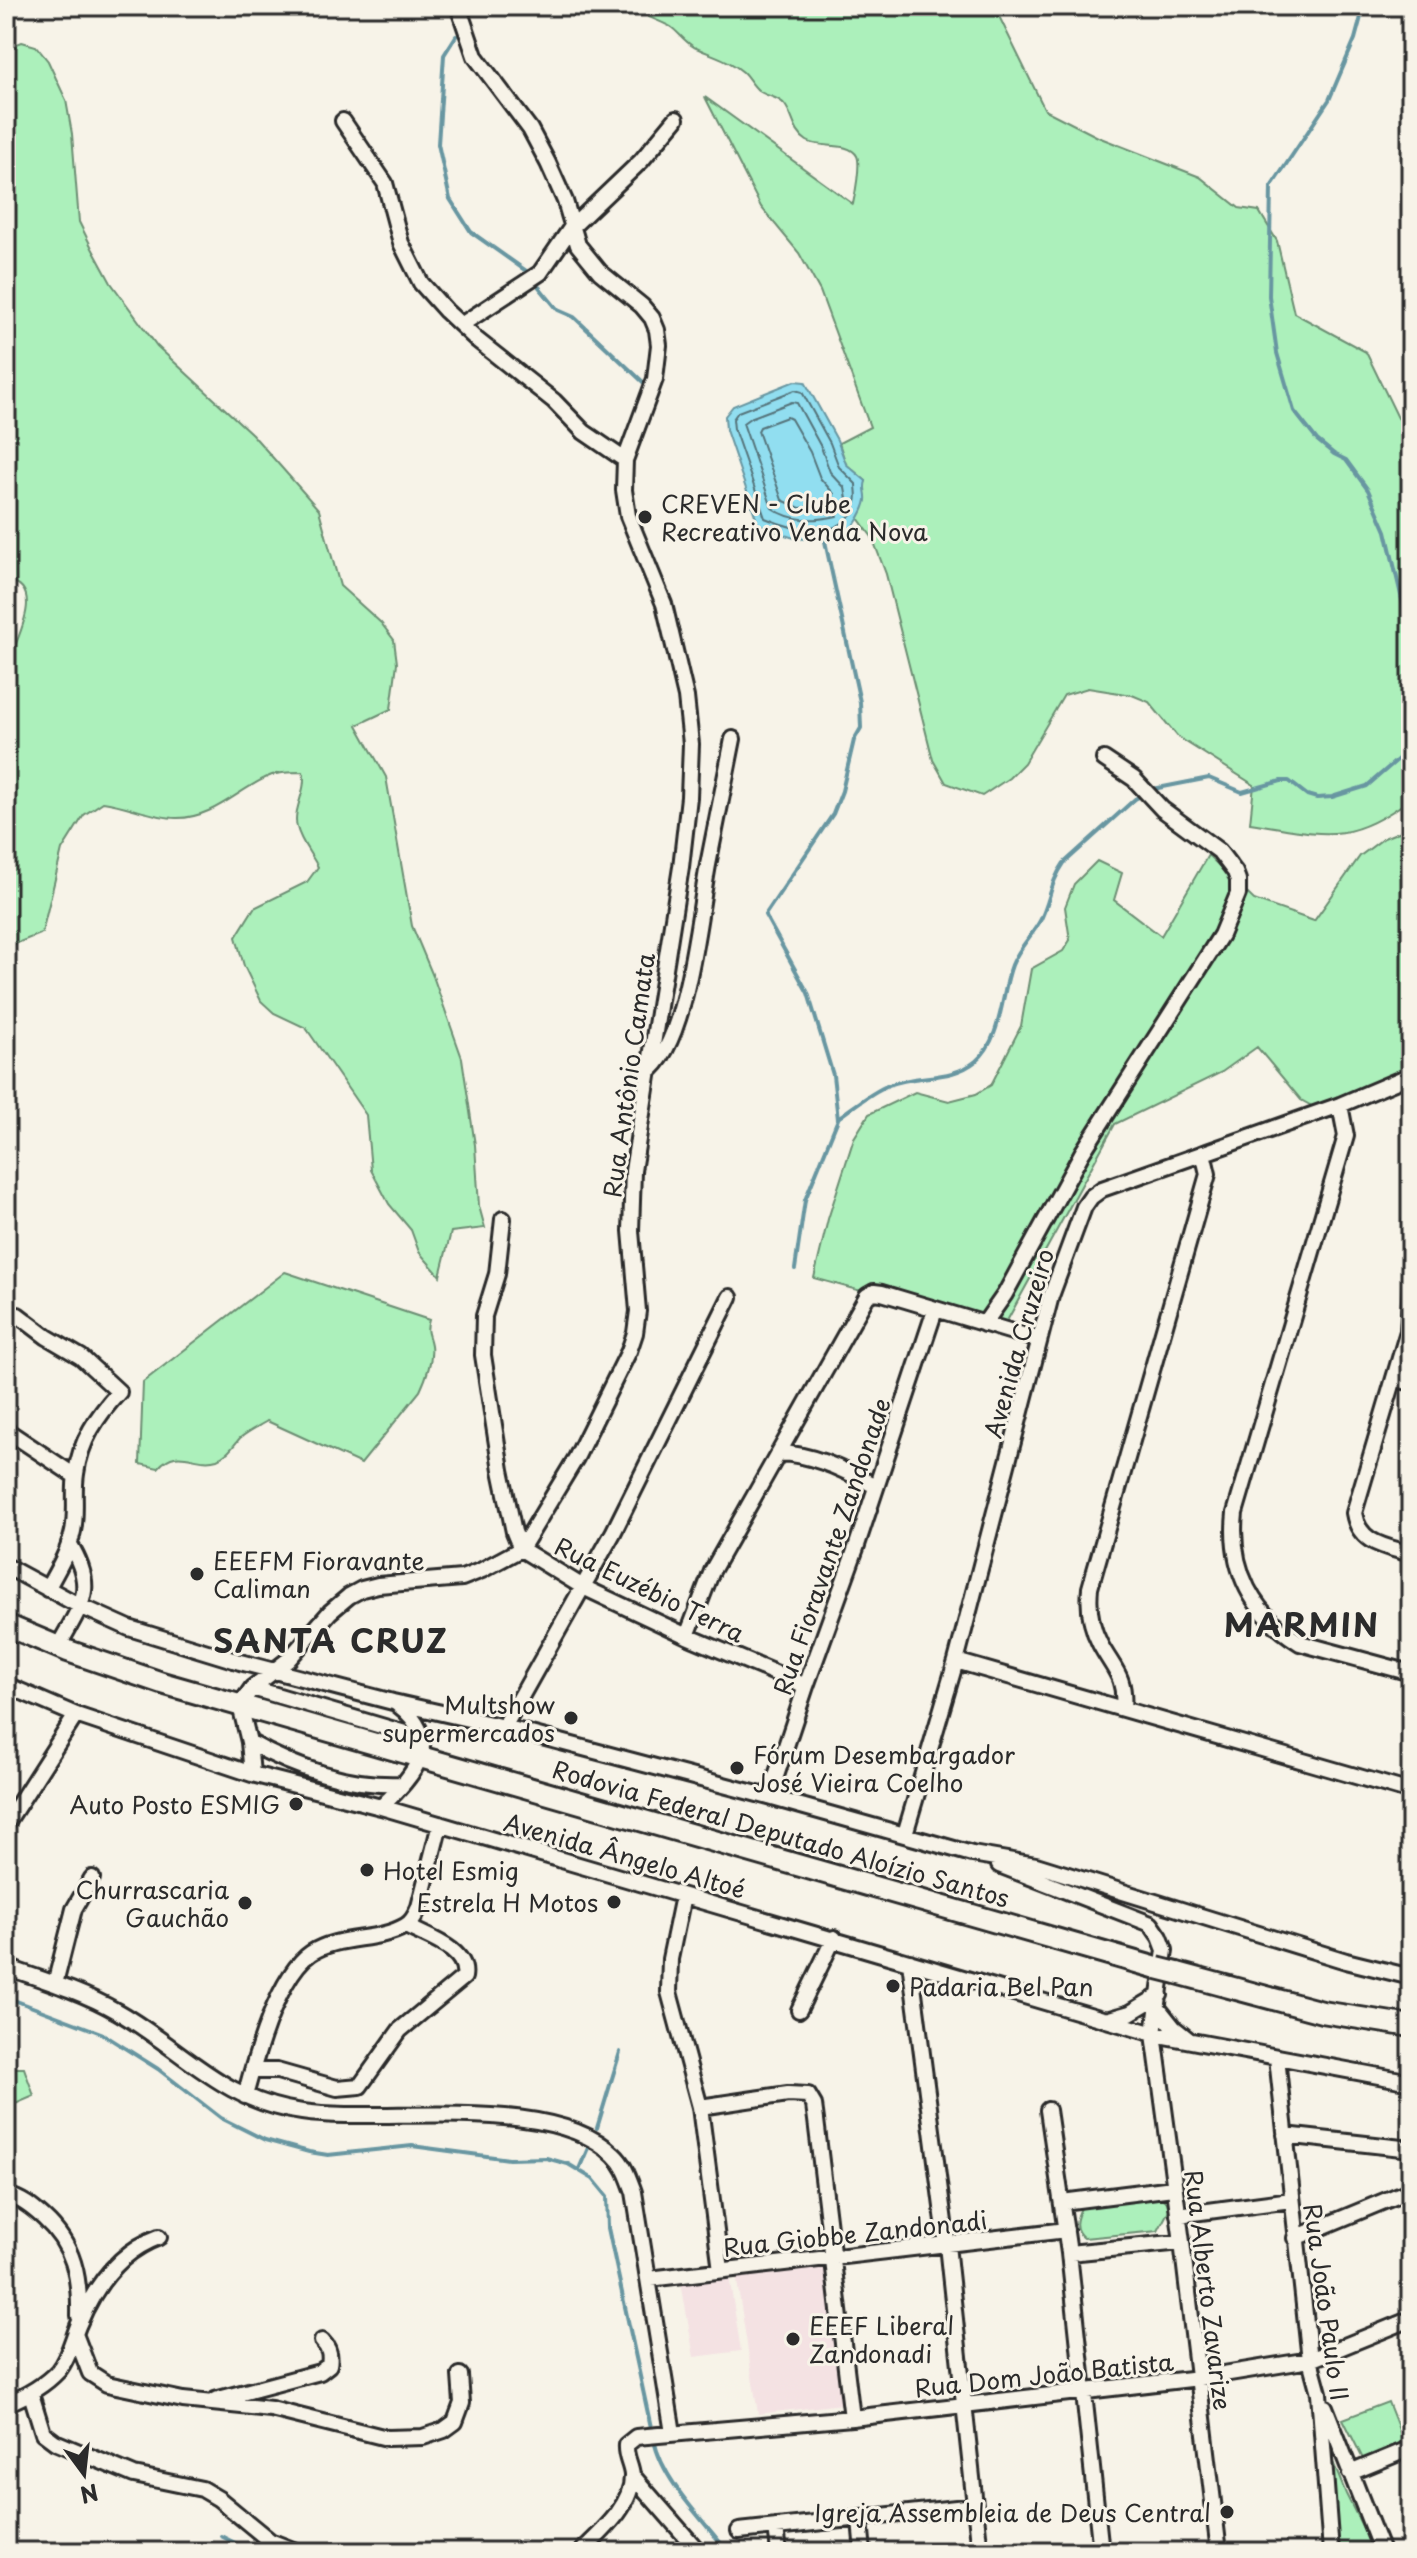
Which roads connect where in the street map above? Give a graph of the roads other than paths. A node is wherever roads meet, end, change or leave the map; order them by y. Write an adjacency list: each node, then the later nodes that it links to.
1 (458, 6): 4 (street)
2 (676, 119): 4 (street)
3 (343, 121): 5 (street)
4 (571, 228): 5 (street); 6 (street)
5 (461, 325): 6 (street)
6 (625, 460): 9 (street, Rua Antônio Camata)
7 (733, 739): 9 (street)
8 (1104, 759): 20 (street)
9 (647, 1072): 31 (street, Rua Antônio Camata)
10 (1411, 1075): 11 (street, Avenida Cruzeiro)
11 (1340, 1105): 12 (street, Avenida Cruzeiro); 42 (street)
12 (1203, 1153): 21 (street, Avenida Cruzeiro); 47 (street)
13 (503, 1219): 31 (street, Rua Euzébio Terra)
14 (1411, 1223): 15 (street)
15 (1411, 1261)
16 (1411, 1285): 22 (street)
17 (730, 1297): 34 (street)
18 (935, 1310): 20 (street); 25 (street); 29 (street, Rua Fioravante Zandonade)
19 (18, 1315): 28 (street)
20 (984, 1324): 21 (street)
21 (1039, 1340): 40 (street, Avenida Cruzeiro)
22 (1394, 1378): 23 (street); 32 (street)
23 (1411, 1383)
24 (6, 1430): 28 (street)
25 (787, 1437): 26 (street); 27 (street)
26 (779, 1453): 27 (street); 38 (street)
27 (796, 1453): 29 (street)
28 (75, 1476): 30 (street)
29 (876, 1486): 44 (street, Rua Fioravante Zandonade)
30 (69, 1543): 35 (street); 36 (street)
31 (521, 1549): 34 (street, Rua Euzébio Terra); 41 (street)
32 (1411, 1554)
33 (6, 1566): 35 (street)
34 (583, 1587): 38 (street, Rua Euzébio Terra); 49 (street)
35 (47, 1589): 36 (street)
36 (80, 1606): 39 (street); 41 (street)
37 (6, 1625): 39 (highway, Rodovia Federal Deputado Aloízio Santos)
38 (687, 1636): 44 (street, Rua Euzébio Terra)
39 (58, 1647): 45 (highway, Rodovia Federal Deputado Aloízio Santos)
40 (956, 1661): 47 (street); 59 (street, Avenida Cruzeiro)
41 (273, 1671): 45 (street); 46 (street)
42 (1411, 1673)
43 (6, 1685): 48 (street, Avenida Ângelo Altoé)
44 (806, 1686): 55 (street, Rua Fioravante Zandonade)
45 (246, 1696): 50 (street); 51 (highway, Rodovia Federal Deputado Aloízio Santos)
46 (393, 1702): 49 (street); 51 (street)
47 (1123, 1708): 54 (street)
48 (76, 1715): 52 (street, Avenida Ângelo Altoé); 57 (street)
49 (504, 1727): 55 (street)
50 (249, 1742): 52 (street); 53 (street)
51 (422, 1748): 53 (street); 66 (highway, Rodovia Federal Deputado Aloízio Santos)
52 (252, 1774): 56 (street, Avenida Ângelo Altoé)
53 (403, 1784): 56 (street)
54 (1411, 1792)
55 (769, 1797): 59 (street)
56 (381, 1807): 58 (street, Avenida Ângelo Altoé)
57 (6, 1824)
58 (440, 1824): 62 (street, Avenida Ângelo Altoé); 63 (street)
59 (905, 1834): 60 (street)
60 (972, 1854): 66 (street); 68 (street)
61 (92, 1878): 69 (street)
62 (683, 1896): 64 (street, Avenida Ângelo Altoé); 80 (street)
63 (406, 1926): 77 (street); 77 (street)
64 (834, 1938): 65 (street, Avenida Ângelo Altoé); 71 (street)
65 (910, 1962): 72 (street, Avenida Ângelo Altoé); 94 (street)
66 (1167, 1963): 70 (street); 73 (highway, Rodovia Federal Deputado Aloízio Santos)
67 (6, 1967): 69 (street)
68 (1411, 1977)
69 (55, 1984): 79 (street)
70 (1159, 2002): 72 (street); 74 (street); 75 (street)
71 (799, 2010)
72 (1106, 2020): 74 (street, Avenida Ângelo Altoé)
73 (1411, 2026)
74 (1154, 2034): 75 (street, Avenida Ângelo Altoé); 84 (street, Rua Alberto Zavarize)
75 (1189, 2041): 76 (street, Avenida Ângelo Altoé)
76 (1277, 2058): 78 (street, Avenida Ângelo Altoé); 82 (street, Rua João Paulo II)
77 (252, 2071): 79 (street)
78 (1411, 2082)
79 (245, 2096): 98 (street)
80 (700, 2107): 96 (street); 97 (street)
81 (1048, 2110): 88 (street)
82 (1285, 2135): 83 (street); 87 (street, Rua João Paulo II)
83 (1411, 2149)
84 (1173, 2188): 88 (street); 89 (street, Rua Alberto Zavarize)
85 (1411, 2190): 92 (street)
86 (6, 2195): 100 (street)
87 (1291, 2200): 89 (street); 92 (street, Rua João Paulo II)
88 (1062, 2202): 90 (street)
89 (1178, 2215): 93 (street, Rua Alberto Zavarize)
90 (1066, 2230): 94 (street, Rua Giobbe Zandonadi); 95 (street)
91 (159, 2237): 100 (street)
92 (1295, 2238): 102 (street, Rua João Paulo II)
93 (1182, 2242): 95 (street); 104 (street, Rua Alberto Zavarize)
94 (947, 2245): 96 (street, Rua Giobbe Zandonadi); 110 (street)
95 (1069, 2253): 105 (street)
96 (832, 2258): 97 (street, Rua Giobbe Zandonadi); 111 (street)
97 (721, 2270): 98 (street, Rua Giobbe Zandonadi)
98 (649, 2279): 112 (street)
99 (1411, 2319): 102 (street, Rua Dom João Batista)
100 (77, 2329): 107 (street); 108 (street)
101 (322, 2341): 108 (street)
102 (1310, 2360): 104 (street, Rua Dom João Batista); 106 (street, Rua João Paulo II)
103 (460, 2375): 108 (street)
104 (1199, 2378): 105 (street, Rua Dom João Batista); 127 (street, Rua Alberto Zavarize)
105 (1084, 2392): 110 (street, Rua Dom João Batista); 126 (street)
106 (1319, 2393): 114 (street); 128 (street, Rua João Paulo II)
107 (31, 2394): 109 (street); 120 (street)
108 (203, 2402)
109 (6, 2404)
110 (964, 2404): 111 (street, Rua Dom João Batista); 116 (street)
111 (852, 2418): 112 (street, Rua Dom João Batista)
112 (666, 2433): 115 (street, Rua Dom João Batista)
113 (1411, 2448): 114 (street)
114 (1350, 2473): 129 (street)
115 (632, 2475): 121 (street); 122 (street)
116 (975, 2506): 117 (street); 125 (street)
117 (860, 2520): 118 (street); 124 (street)
118 (776, 2527): 119 (street); 123 (street)
119 (739, 2531)
120 (298, 2552)
121 (581, 2552)
122 (699, 2552)
123 (779, 2552)
124 (863, 2552)
125 (980, 2552)
126 (1101, 2552)
127 (1219, 2552)
128 (1331, 2552)
129 (1382, 2552)

